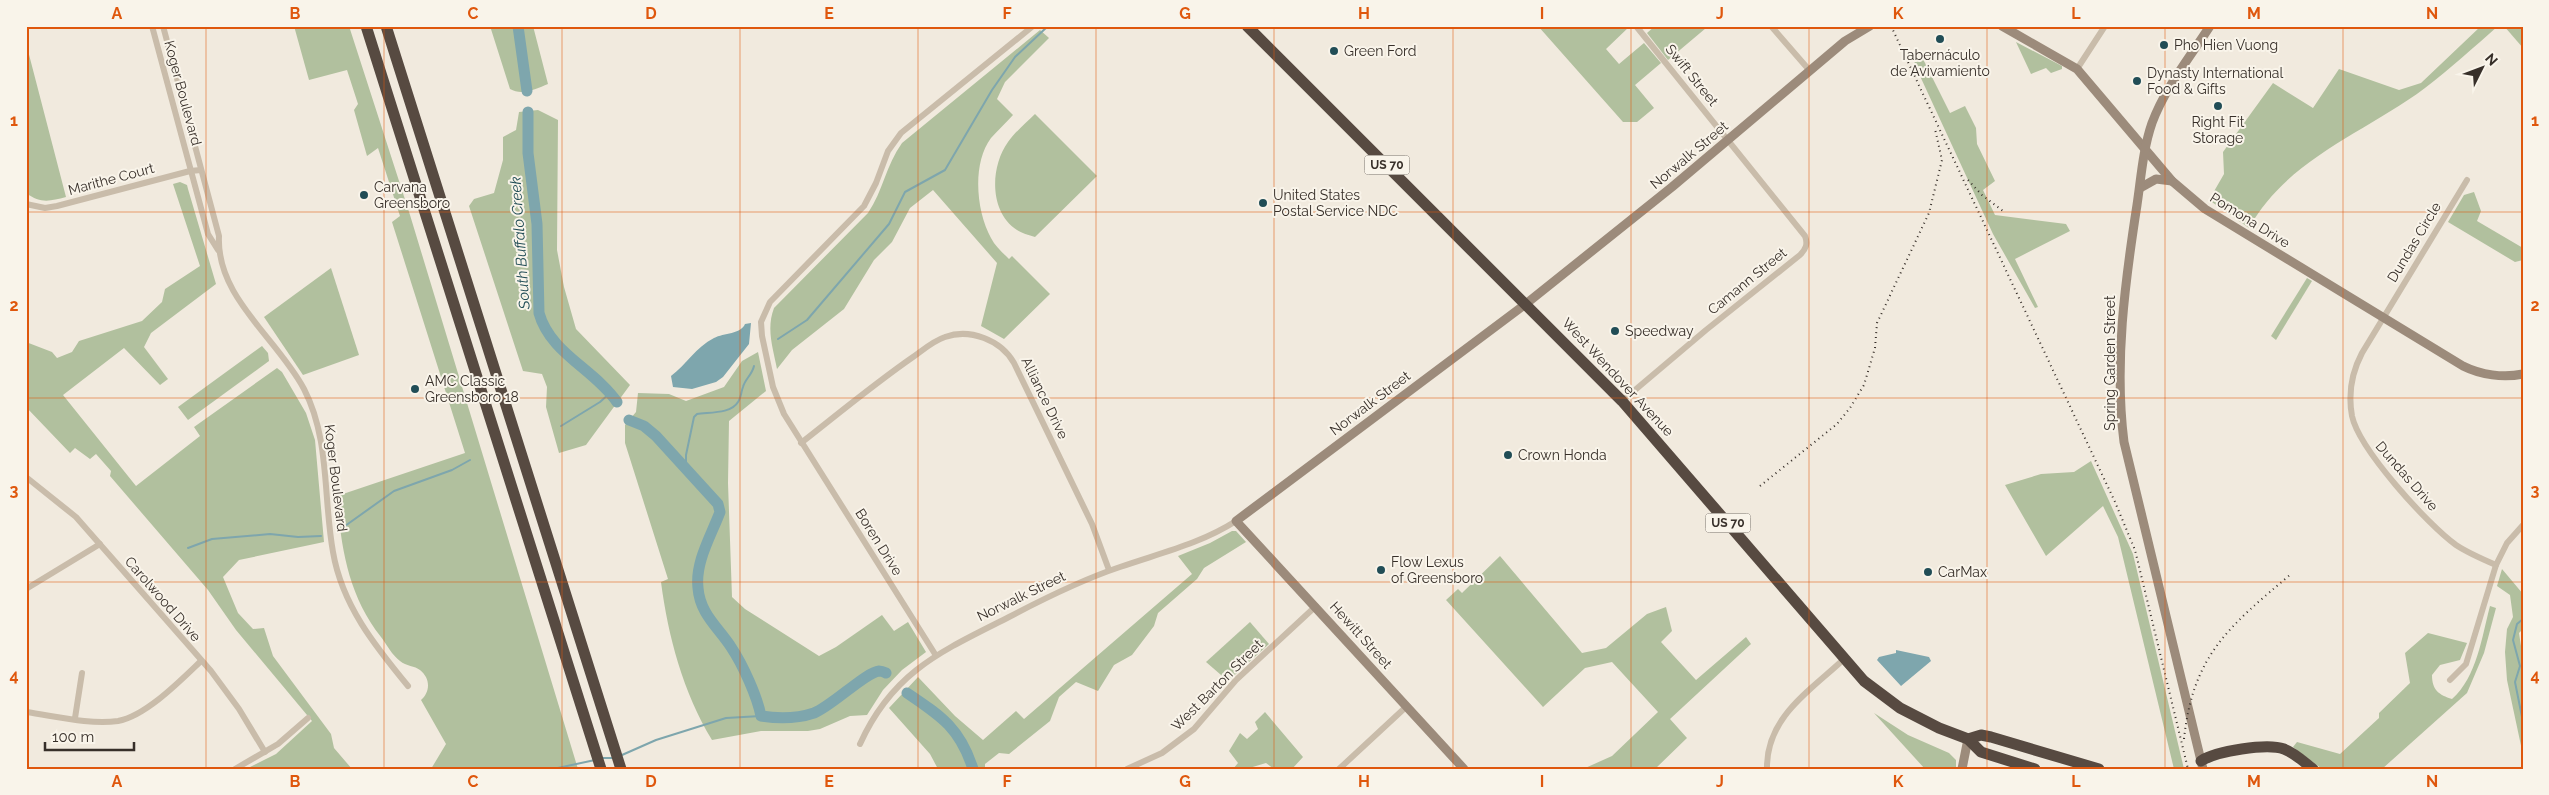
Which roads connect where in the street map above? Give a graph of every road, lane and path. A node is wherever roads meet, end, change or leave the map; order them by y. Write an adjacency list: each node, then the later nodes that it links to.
1 (152, 26): 17 (street, Koger Boulevard)
2 (163, 26): 18 (street, Koger Boulevard)
3 (366, 26): 52 (highway)
4 (386, 26): 53 (highway)
5 (1032, 26): 28 (street, Boren Drive)
6 (1247, 26): 24 (highway, West Wendover Avenue / US 70)
7 (1636, 26): 15 (street, Swift Street)
8 (1772, 26): 14 (street)
9 (1870, 26): 14 (street, Norwalk Street)
10 (2002, 26): 13 (street, Pomona Drive)
11 (2105, 26): 13 (street)
12 (2210, 26): 16 (street, Spring Garden Street)
13 (2076, 69): 16 (street, Pomona Drive)
14 (1810, 72): 15 (street, Norwalk Street)
15 (1729, 140): 24 (street, Norwalk Street); 27 (street, Camann Street)
16 (2146, 150): 20 (street, Pomona Drive); 21 (street, Spring Garden Street)
17 (190, 170): 18 (street, Marithe Court); 22 (street, Marithe Court); 23 (street, Koger Boulevard)
18 (201, 170): 23 (street, Koger Boulevard)
19 (2466, 180): 25 (street, Dundas Circle)
20 (2172, 181): 21 (street); 25 (street, Pomona Drive)
21 (2140, 188): 50 (street, Spring Garden Street)
22 (26, 204)
23 (218, 250): 42 (street, Koger Boulevard)
24 (1526, 303): 27 (highway, West Wendover Avenue / US 70); 30 (street, Norwalk Street)
25 (2384, 318): 26 (street, Pomona Drive); 33 (street, Dundas Drive)
26 (2523, 374)
27 (1622, 401): 38 (highway, West Wendover Avenue / US 70)
28 (801, 443): 34 (street, Alliance Drive); 37 (street, Boren Drive)
29 (26, 477): 32 (street, Carolwood Drive)
30 (1236, 521): 34 (street, Norwalk Street); 36 (street, Hewitt Street)
31 (2523, 525): 33 (street)
32 (100, 544): 35 (street); 39 (street, Carolwood Drive)
33 (2496, 565): 41 (street)
34 (1109, 570): 37 (street, Norwalk Street)
35 (26, 589)
36 (1316, 606): 43 (street, Hewitt Street); 54 (street, West Barton Street)
37 (935, 654): 48 (street, Norwalk Street)
38 (1844, 660): 47 (highway, West Wendover Avenue / US 70); 57 (street)
39 (202, 661): 45 (street); 49 (street, Carolwood Drive)
40 (82, 673): 45 (street)
41 (2450, 680)
42 (408, 686)
43 (1407, 706): 55 (street); 56 (street, Hewitt Street)
44 (26, 712): 45 (street)
45 (75, 718)
46 (308, 718): 49 (street)
47 (1968, 739): 58 (street); 59 (highway, West Wendover Avenue / US 70); 60 (highway, West Wendover Avenue / US 70)
48 (860, 744)
49 (265, 752): 51 (street)
50 (2202, 765): 61 (highway); 62 (highway)
51 (235, 769)
52 (600, 769)
53 (621, 769)
54 (1127, 769)
55 (1339, 769)
56 (1464, 769)
57 (1767, 769)
58 (1962, 769)
59 (2035, 769)
60 (2099, 769)
61 (2301, 769)
62 (2313, 769)

